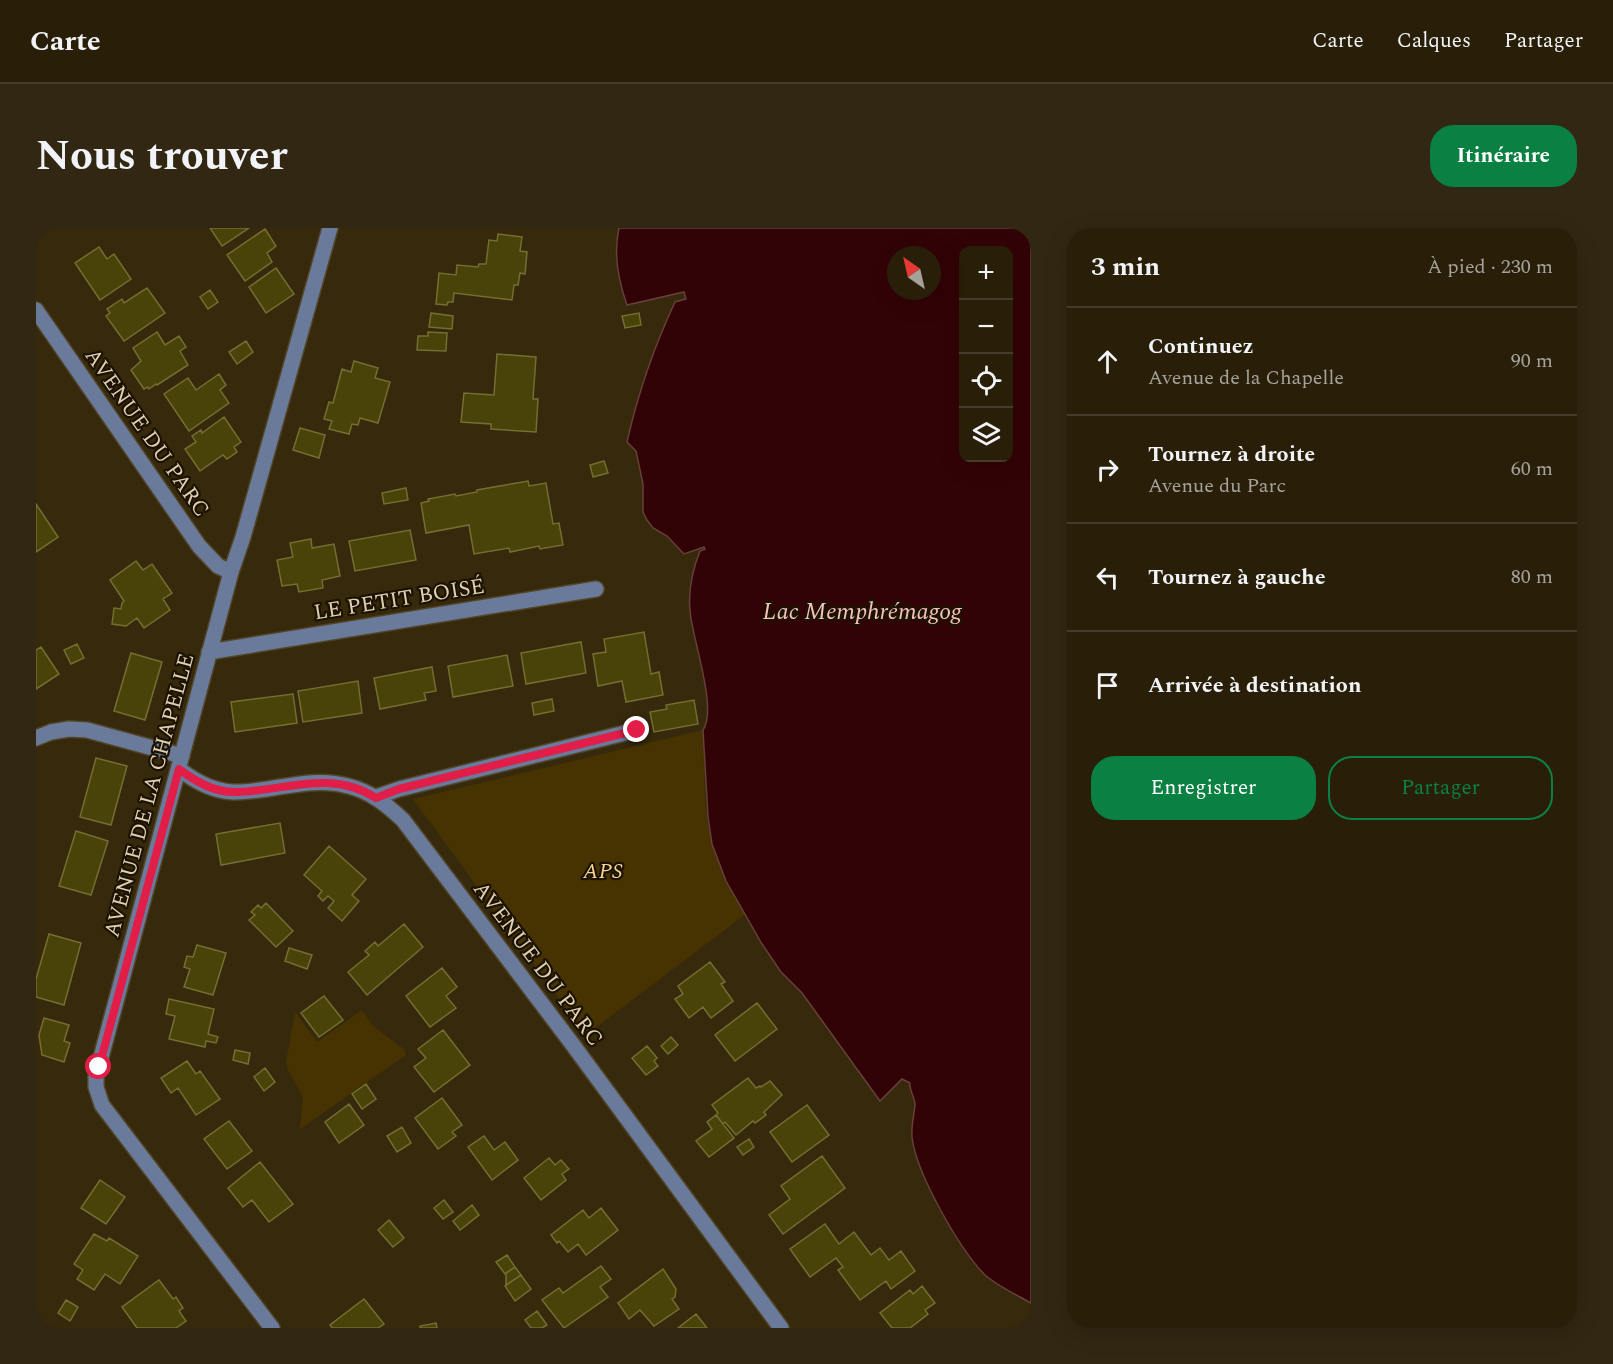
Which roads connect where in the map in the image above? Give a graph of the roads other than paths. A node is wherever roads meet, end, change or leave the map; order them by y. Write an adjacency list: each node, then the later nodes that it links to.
1 (330, 228): 3 (street, AVENUE DE LA CHAPELLE)
2 (36, 310): 3 (street, AVENUE DU PARC)
3 (231, 572): 5 (street, AVENUE DE LA CHAPELLE)
4 (596, 589): 5 (street, LE PETIT BOISÉ)
5 (209, 652): 8 (street, AVENUE DE LA CHAPELLE)
6 (637, 730): 9 (street)
7 (36, 738): 8 (street, AVENUE DU PARC)
8 (180, 762): 9 (street, AVENUE DU PARC); 10 (street, AVENUE DE LA CHAPELLE)
9 (376, 798): 11 (street, AVENUE DU PARC)
10 (272, 1328)
11 (781, 1328)

